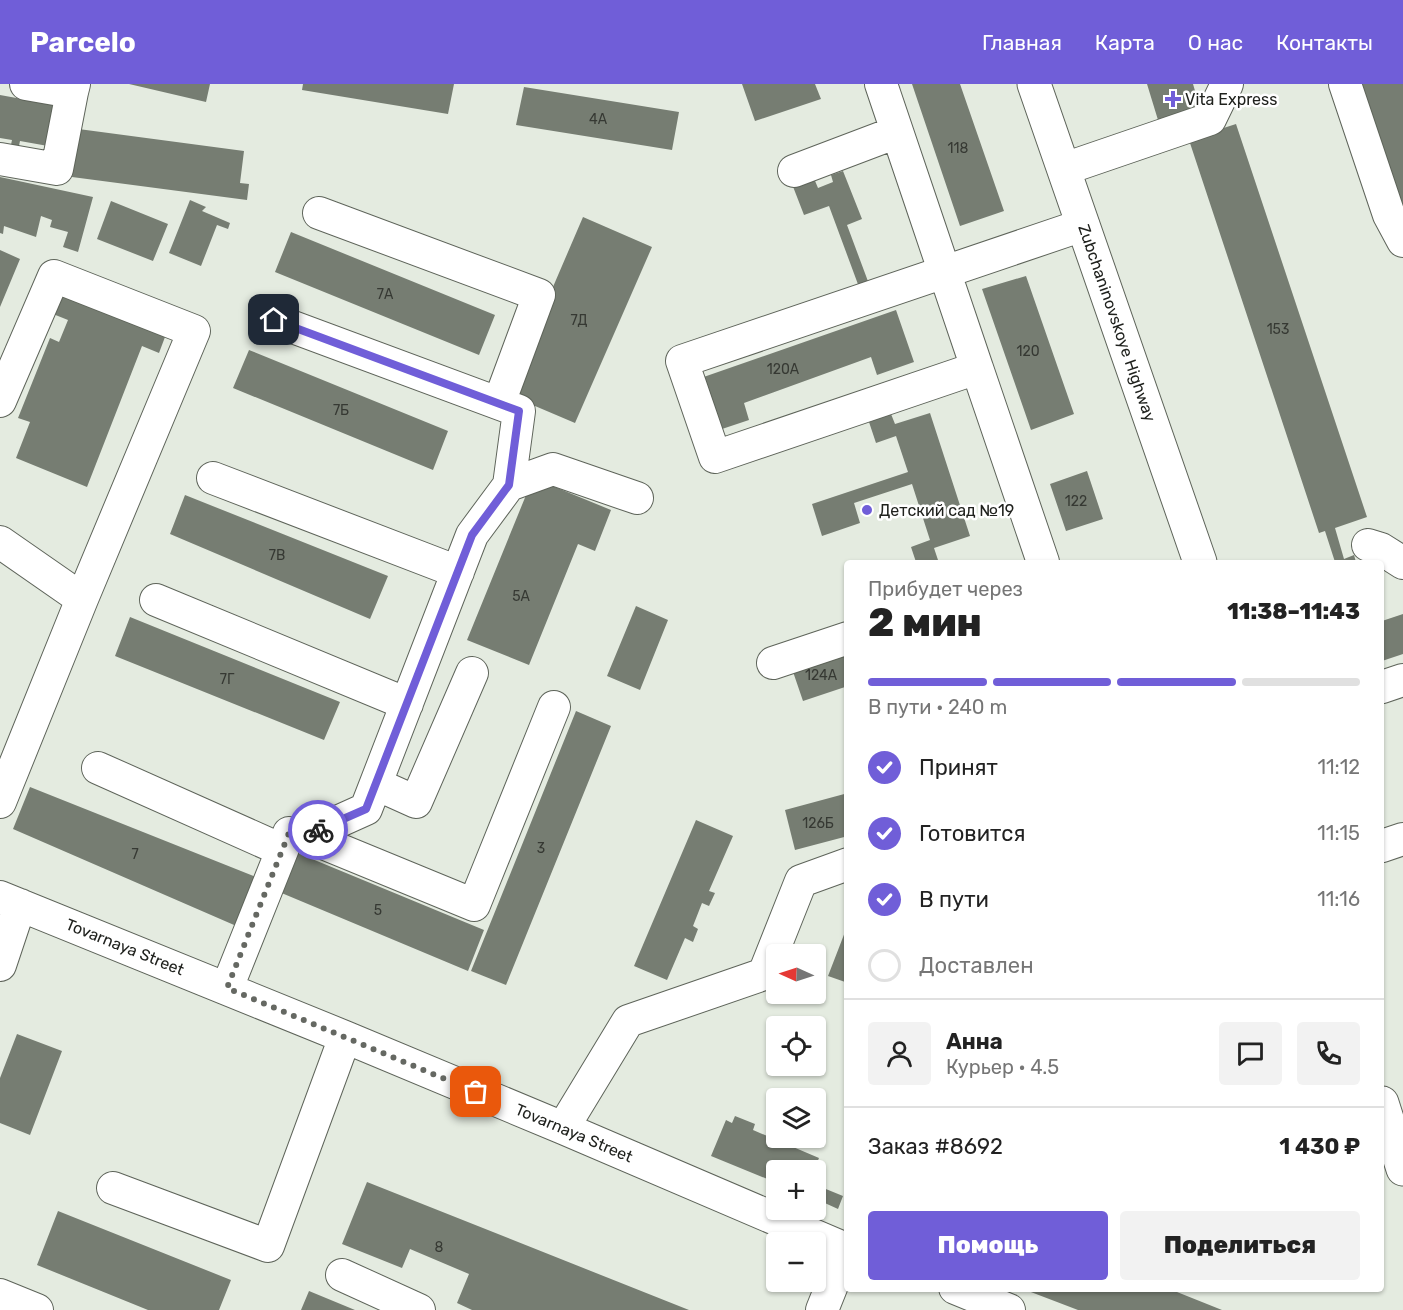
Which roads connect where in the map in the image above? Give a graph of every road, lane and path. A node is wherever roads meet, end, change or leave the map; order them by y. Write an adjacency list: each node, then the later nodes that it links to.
1 (26, 84): 6 (street)
2 (881, 84): 7 (street)
3 (1034, 84): 9 (main road, Zubchaninovskoye Highway)
4 (1227, 84): 9 (street)
5 (1345, 84): 13 (street)
6 (73, 88): 8 (street)
7 (897, 132): 10 (street); 14 (street)
8 (0, 159)
9 (1064, 169): 12 (main road, Zubchaninovskoye Highway)
10 (794, 171)
11 (319, 213): 18 (street)
12 (1083, 225): 14 (street); 25 (main road, Zubchaninovskoye Highway)
13 (1403, 241)
14 (945, 272): 16 (street); 16 (street)
15 (274, 320): 18 (street)
16 (977, 368): 24 (street)
17 (0, 401): 28 (street)
18 (499, 403): 20 (street)
19 (213, 477): 27 (street)
20 (509, 485): 21 (street); 27 (street)
21 (637, 498)
22 (0, 542): 28 (street)
23 (1368, 545): 26 (street)
24 (1042, 560)
25 (1199, 560)
26 (1403, 563)
27 (458, 572): 35 (street)
28 (82, 599): 39 (street)
29 (156, 600): 35 (street)
30 (844, 639): 31 (street)
31 (773, 663)
32 (472, 673): 38 (street)
33 (1403, 680): 34 (street)
34 (1384, 686)
35 (407, 704): 38 (street)
36 (554, 707): 41 (street)
37 (98, 768): 41 (street)
38 (376, 784): 41 (street)
39 (0, 802)
40 (1403, 839): 42 (street)
41 (294, 843): 46 (street)
42 (1384, 845)
43 (844, 865): 49 (street)
44 (10, 901): 45 (street); 46 (street, Tovarnaya Street)
45 (0, 965)
46 (227, 988): 47 (street, Tovarnaya Street)
47 (345, 1037): 49 (street, Tovarnaya Street); 51 (street)
48 (1384, 1108): 50 (main road)
49 (563, 1128): 52 (street, Tovarnaya Street)
50 (1403, 1169)
51 (112, 1188)
52 (844, 1249)
53 (844, 1257): 59 (street)
54 (342, 1275): 58 (street)
55 (968, 1292): 60 (street)
56 (0, 1295): 57 (street)
57 (37, 1310)
58 (419, 1310)
59 (822, 1310)
60 (1009, 1310)

